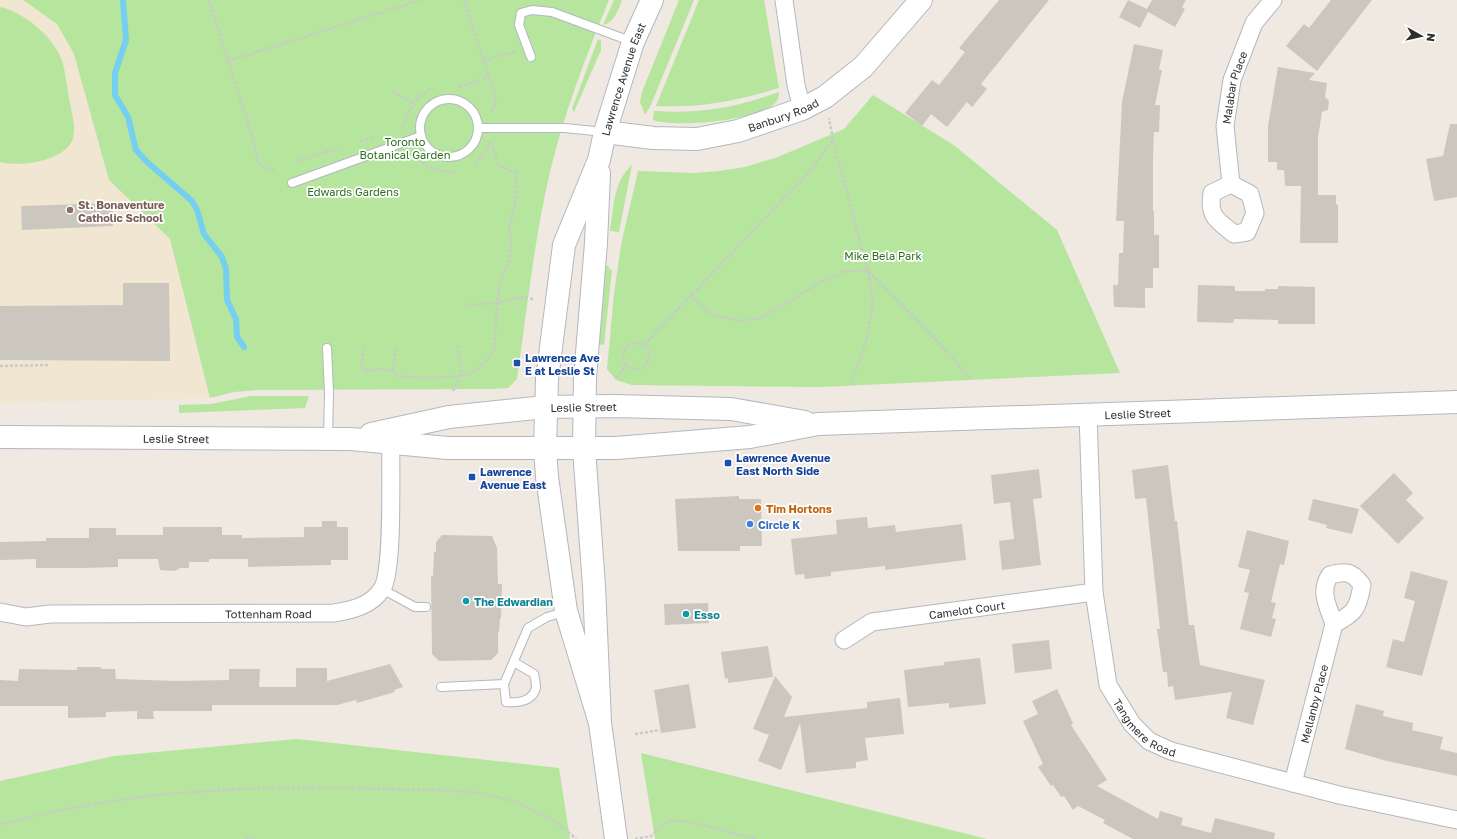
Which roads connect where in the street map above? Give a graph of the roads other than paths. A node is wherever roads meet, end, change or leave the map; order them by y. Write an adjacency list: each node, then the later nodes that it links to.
1 (652, 0): 5 (main road, Lawrence Avenue East)
2 (784, 0): 7 (street)
3 (921, 0): 7 (main road, Banbury Road)
4 (1273, 0): 13 (street, Malabar Place)
5 (633, 42): 6 (lane); 9 (main road, Lawrence Avenue East)
6 (531, 57)
7 (802, 109): 9 (main road, Banbury Road)
8 (478, 128): 9 (lane); 10 (lane); 10 (lane)
9 (605, 132): 11 (main road, Lawrence Avenue East)
10 (420, 136): 12 (lane)
11 (599, 160): 16 (main road, Lawrence Avenue East); 17 (main road, Lawrence Avenue East)
12 (292, 184)
13 (1231, 184)
14 (327, 348): 22 (lane)
15 (1457, 402): 18 (main road, Leslie Street)
16 (584, 406): 17 (main road, Leslie Street); 19 (main road, Leslie Street); 25 (main road, Lawrence Avenue East)
17 (546, 407): 21 (main road, Leslie Street); 24 (main road, Lawrence Avenue East)
18 (1088, 414): 19 (main road, Leslie Street); 27 (street, Tangmere Road)
19 (818, 424): 25 (main road, Leslie Street)
20 (0, 437): 22 (main road, Leslie Street)
21 (351, 439): 22 (main road, Leslie Street); 23 (main road, Leslie Street)
22 (328, 440)
23 (391, 443): 24 (main road, Leslie Street); 26 (street)
24 (545, 449): 25 (main road, Leslie Street); 29 (main road, Lawrence Avenue East)
25 (584, 449): 36 (main road, Lawrence Avenue East)
26 (382, 589): 28 (lane); 30 (street, Tottenham Road)
27 (1094, 592): 32 (street, Camelot Court); 37 (street, Tangmere Road)
28 (426, 607)
29 (566, 611): 33 (lane); 36 (main road, Lawrence Avenue East)
30 (0, 612)
31 (1334, 624): 37 (street, Mellanby Place)
32 (844, 640)
33 (514, 662): 34 (lane); 34 (lane)
34 (504, 684): 35 (lane)
35 (441, 687)
36 (600, 723): 39 (main road, Lawrence Avenue East)
37 (1292, 783): 38 (street, Tangmere Road)
38 (1457, 820)
39 (616, 839)

